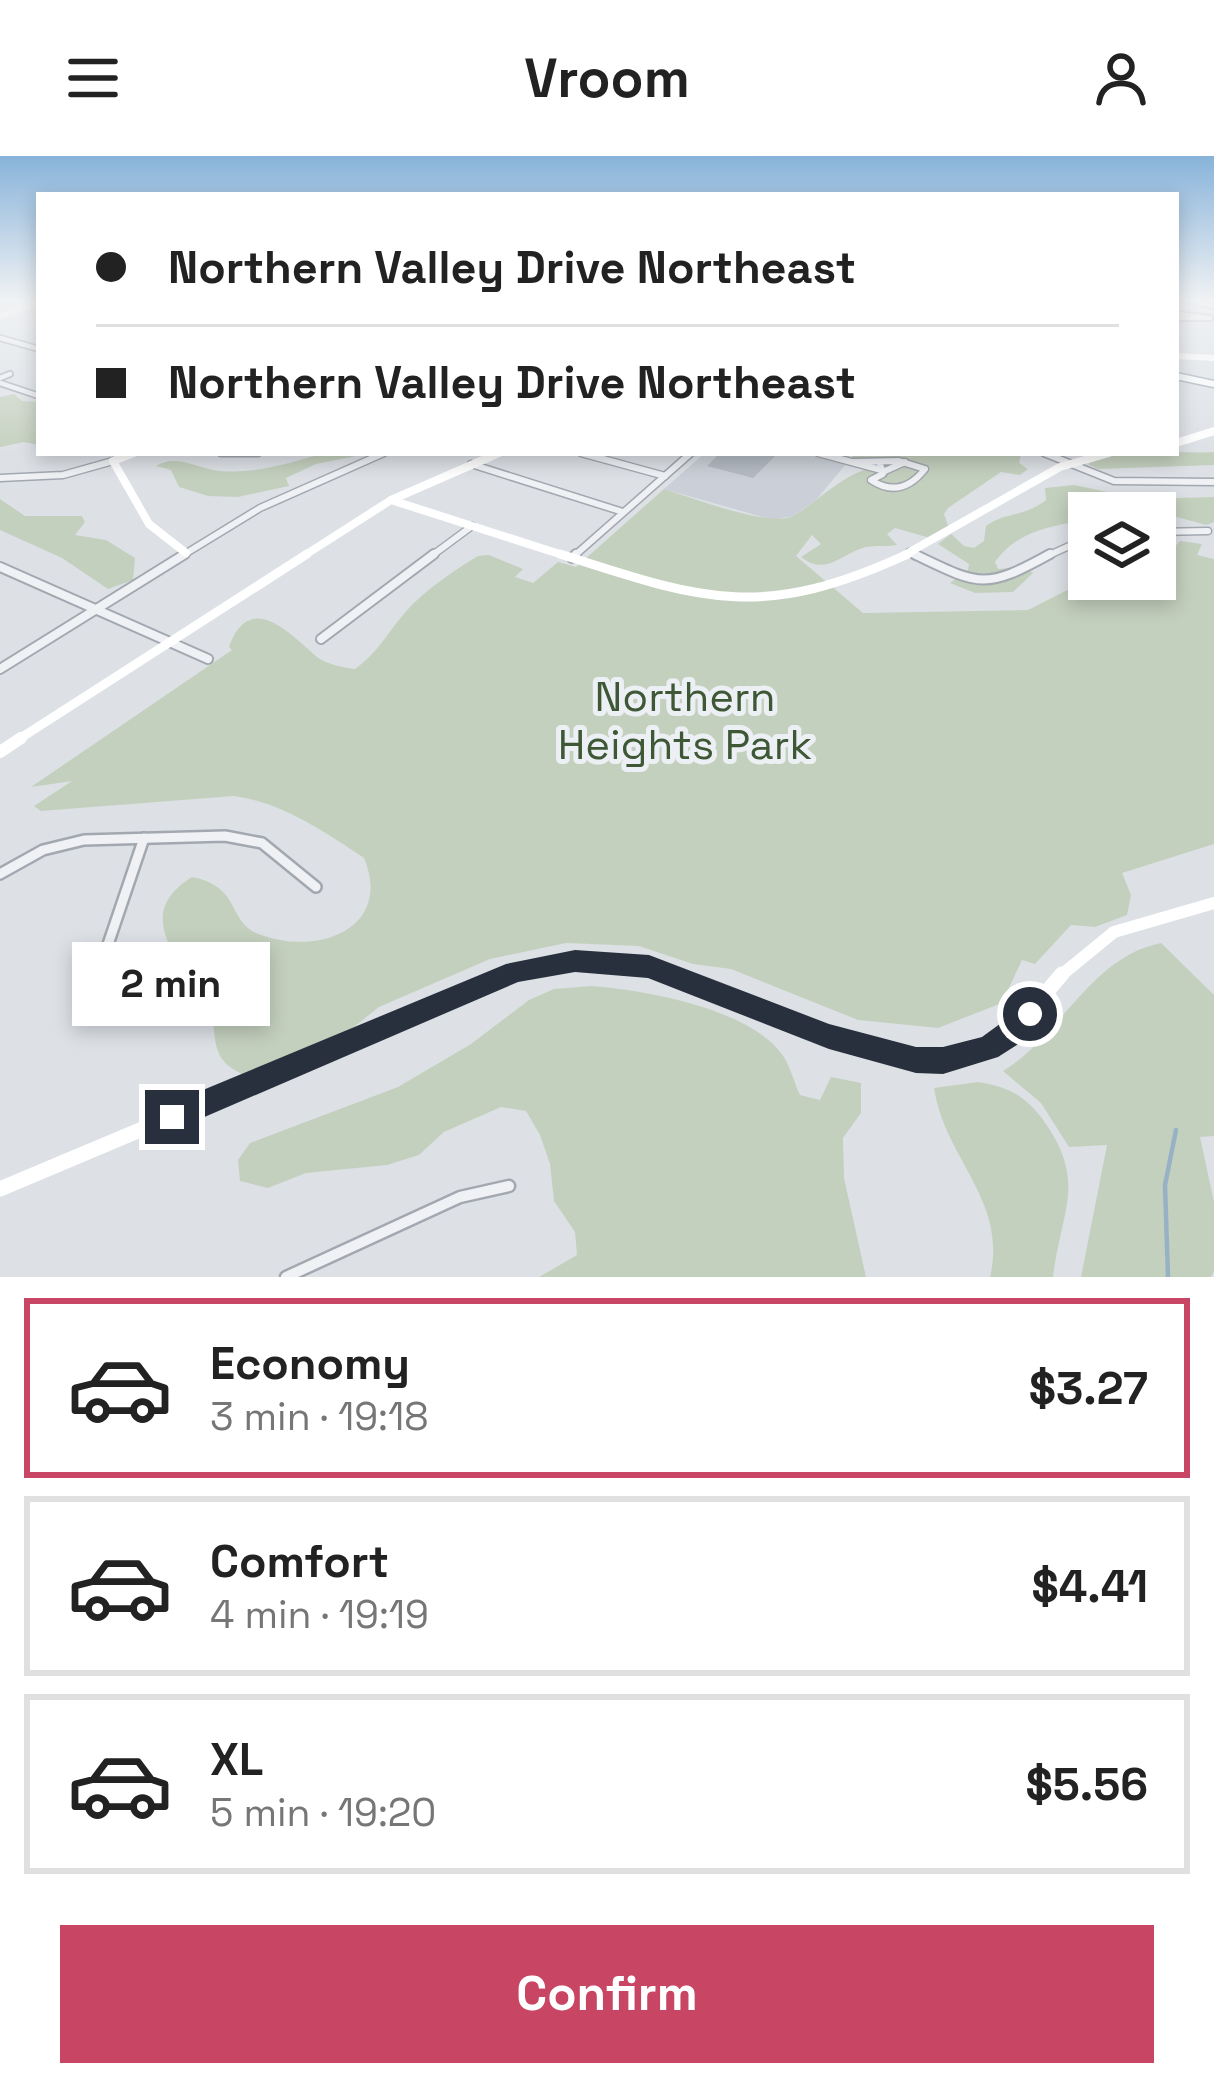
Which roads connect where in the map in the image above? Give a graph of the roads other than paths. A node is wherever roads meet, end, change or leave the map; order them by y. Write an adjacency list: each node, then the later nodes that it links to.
1 (1179, 356): 2 (street)
2 (1214, 358)
3 (10, 374): 5 (street)
4 (1179, 375): 6 (main road)
5 (0, 381): 7 (street)
6 (1214, 382)
7 (36, 395)
8 (1214, 431): 9 (street)
9 (1179, 442)
10 (126, 456): 19 (street)
11 (377, 456): 34 (street)
12 (490, 456): 21 (street)
13 (591, 456): 24 (street)
14 (688, 456): 24 (street)
15 (830, 456): 23 (street)
16 (903, 456): 20 (street)
17 (1048, 456): 22 (street)
18 (1094, 456): 22 (street)
19 (113, 461): 25 (street); 34 (street)
20 (905, 462): 23 (street); 23 (street)
21 (470, 463): 27 (street); 28 (street)
22 (1060, 463): 26 (street); 33 (street)
23 (882, 468)
24 (665, 476): 28 (street)
25 (0, 478)
26 (1214, 482)
27 (392, 500): 29 (street); 39 (street)
28 (623, 512): 35 (street)
29 (472, 526): 35 (street); 38 (street)
30 (1208, 531): 31 (street)
31 (1176, 532)
32 (1068, 548): 33 (street)
33 (909, 552): 35 (street)
34 (186, 553): 37 (street)
35 (572, 558)
36 (0, 567): 37 (street)
37 (100, 610): 39 (street); 41 (street)
38 (321, 638)
39 (170, 643): 40 (street); 42 (street)
40 (208, 659)
41 (0, 669)
42 (0, 752)
43 (144, 838): 44 (street); 45 (street); 47 (street)
44 (0, 874)
45 (316, 887)
46 (1214, 903): 49 (street)
47 (98, 974)
48 (509, 1186): 50 (street)
49 (0, 1190)
50 (286, 1277)

